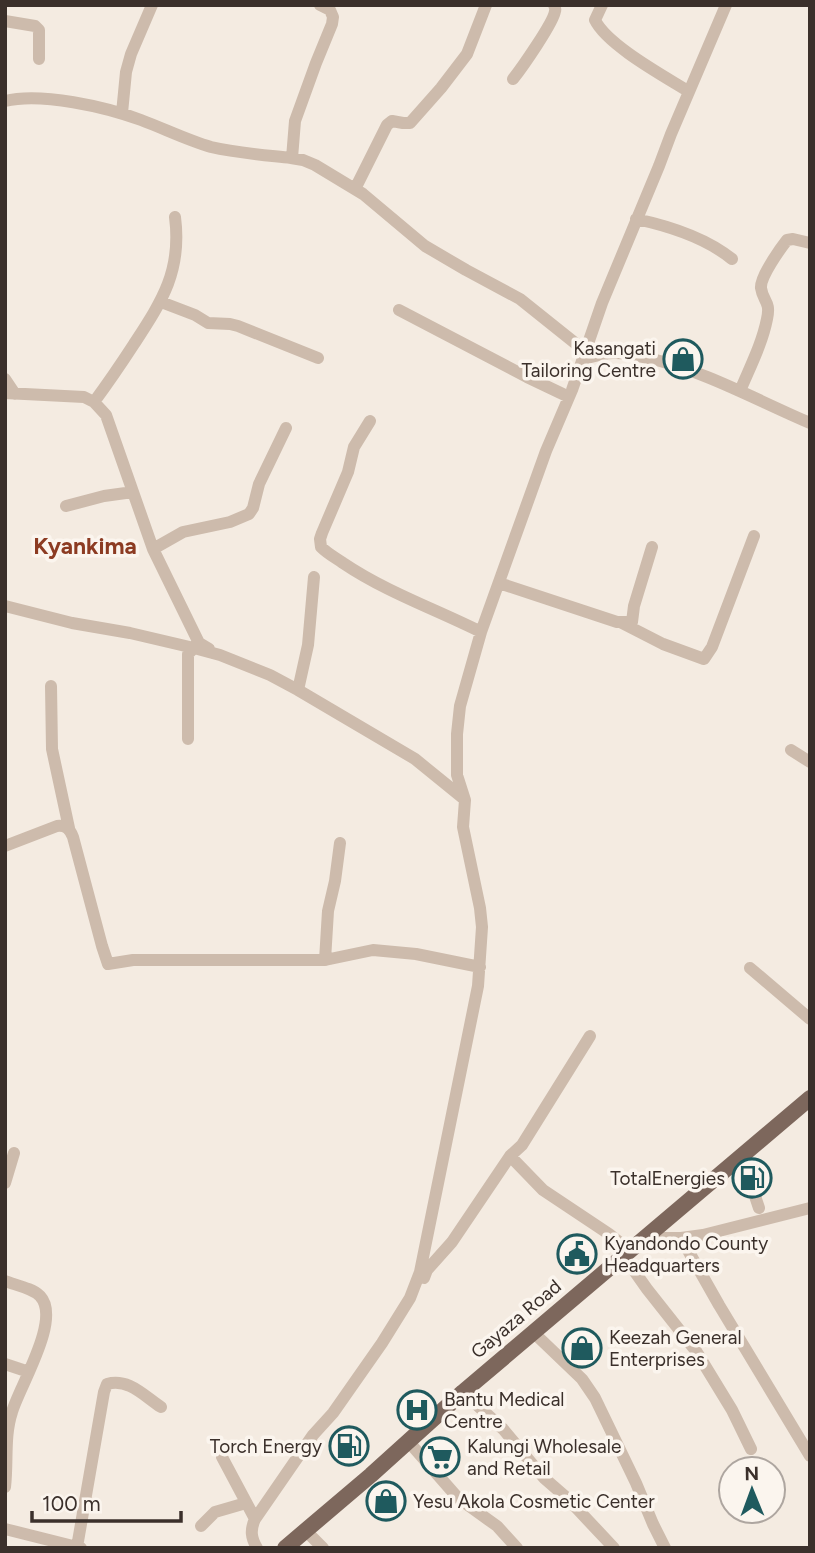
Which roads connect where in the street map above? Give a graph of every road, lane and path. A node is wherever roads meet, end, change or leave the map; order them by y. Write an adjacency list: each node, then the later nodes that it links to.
1 (152, 5): 12 (street)
2 (320, 5): 13 (street)
3 (486, 5): 14 (street)
4 (554, 5): 9 (street)
5 (602, 5): 10 (street)
6 (726, 5): 10 (street)
7 (5, 21): 8 (street)
8 (39, 59)
9 (513, 79)
10 (688, 91): 16 (street)
11 (5, 101): 12 (street)
12 (122, 113): 13 (street)
13 (292, 158): 14 (street)
14 (355, 189): 21 (street)
15 (175, 217): 19 (street)
16 (636, 219): 18 (street); 21 (street)
17 (810, 243): 24 (street)
18 (732, 259)
19 (161, 302): 22 (street); 27 (street)
20 (399, 310): 26 (street)
21 (584, 355): 24 (street); 26 (street)
22 (318, 358)
23 (5, 379): 25 (street)
24 (740, 391): 29 (street)
25 (10, 394): 27 (street)
26 (569, 397): 37 (street)
27 (94, 402): 31 (street)
28 (370, 421): 40 (street)
29 (810, 423)
30 (286, 428): 35 (street)
31 (133, 492): 32 (street); 35 (street)
32 (65, 506)
33 (754, 536): 39 (street)
34 (652, 547): 39 (street)
35 (153, 549): 41 (street)
36 (314, 577): 43 (street)
37 (499, 583): 39 (street); 40 (street)
38 (5, 606): 41 (street)
39 (622, 624)
40 (481, 632): 47 (street)
41 (196, 646): 43 (street); 44 (street)
42 (51, 686): 48 (street)
43 (298, 690): 47 (street)
44 (188, 739)
45 (791, 750): 46 (street)
46 (810, 762)
47 (465, 800): 52 (street)
48 (69, 828): 50 (street); 51 (street)
49 (340, 843): 51 (street)
50 (5, 846)
51 (325, 960): 52 (street)
52 (480, 967): 67 (street)
53 (750, 968): 54 (street)
54 (810, 1018)
55 (590, 1036): 58 (street)
56 (810, 1098): 59 (main road, Gayaza Road)
57 (14, 1153): 60 (street)
58 (510, 1156): 65 (street); 67 (street)
59 (731, 1165): 61 (street); 63 (main road, Gayaza Road)
60 (5, 1183)
61 (759, 1208)
62 (810, 1208): 64 (street)
63 (645, 1238): 64 (street); 65 (main road, Gayaza Road)
64 (681, 1238): 75 (street)
65 (626, 1253): 68 (main road, Gayaza Road); 74 (street)
66 (5, 1281): 70 (street)
67 (410, 1298): 79 (street)
68 (534, 1333): 71 (main road, Gayaza Road); 89 (street)
69 (5, 1364): 70 (street)
70 (29, 1372): 77 (street)
71 (463, 1392): 73 (main road, Gayaza Road); 88 (street)
72 (160, 1407): 83 (street)
73 (408, 1441): 82 (main road, Gayaza Road); 87 (street)
74 (751, 1449)
75 (810, 1456)
76 (222, 1457): 78 (street)
77 (5, 1487)
78 (246, 1503): 79 (street); 80 (street)
79 (255, 1519): 84 (street)
80 (201, 1526)
81 (5, 1529): 83 (street)
82 (305, 1530): 85 (main road, Gayaza Road); 86 (street)
83 (79, 1547)
84 (257, 1548)
85 (285, 1548)
86 (323, 1548)
87 (517, 1548)
88 (614, 1548)
89 (665, 1548)

